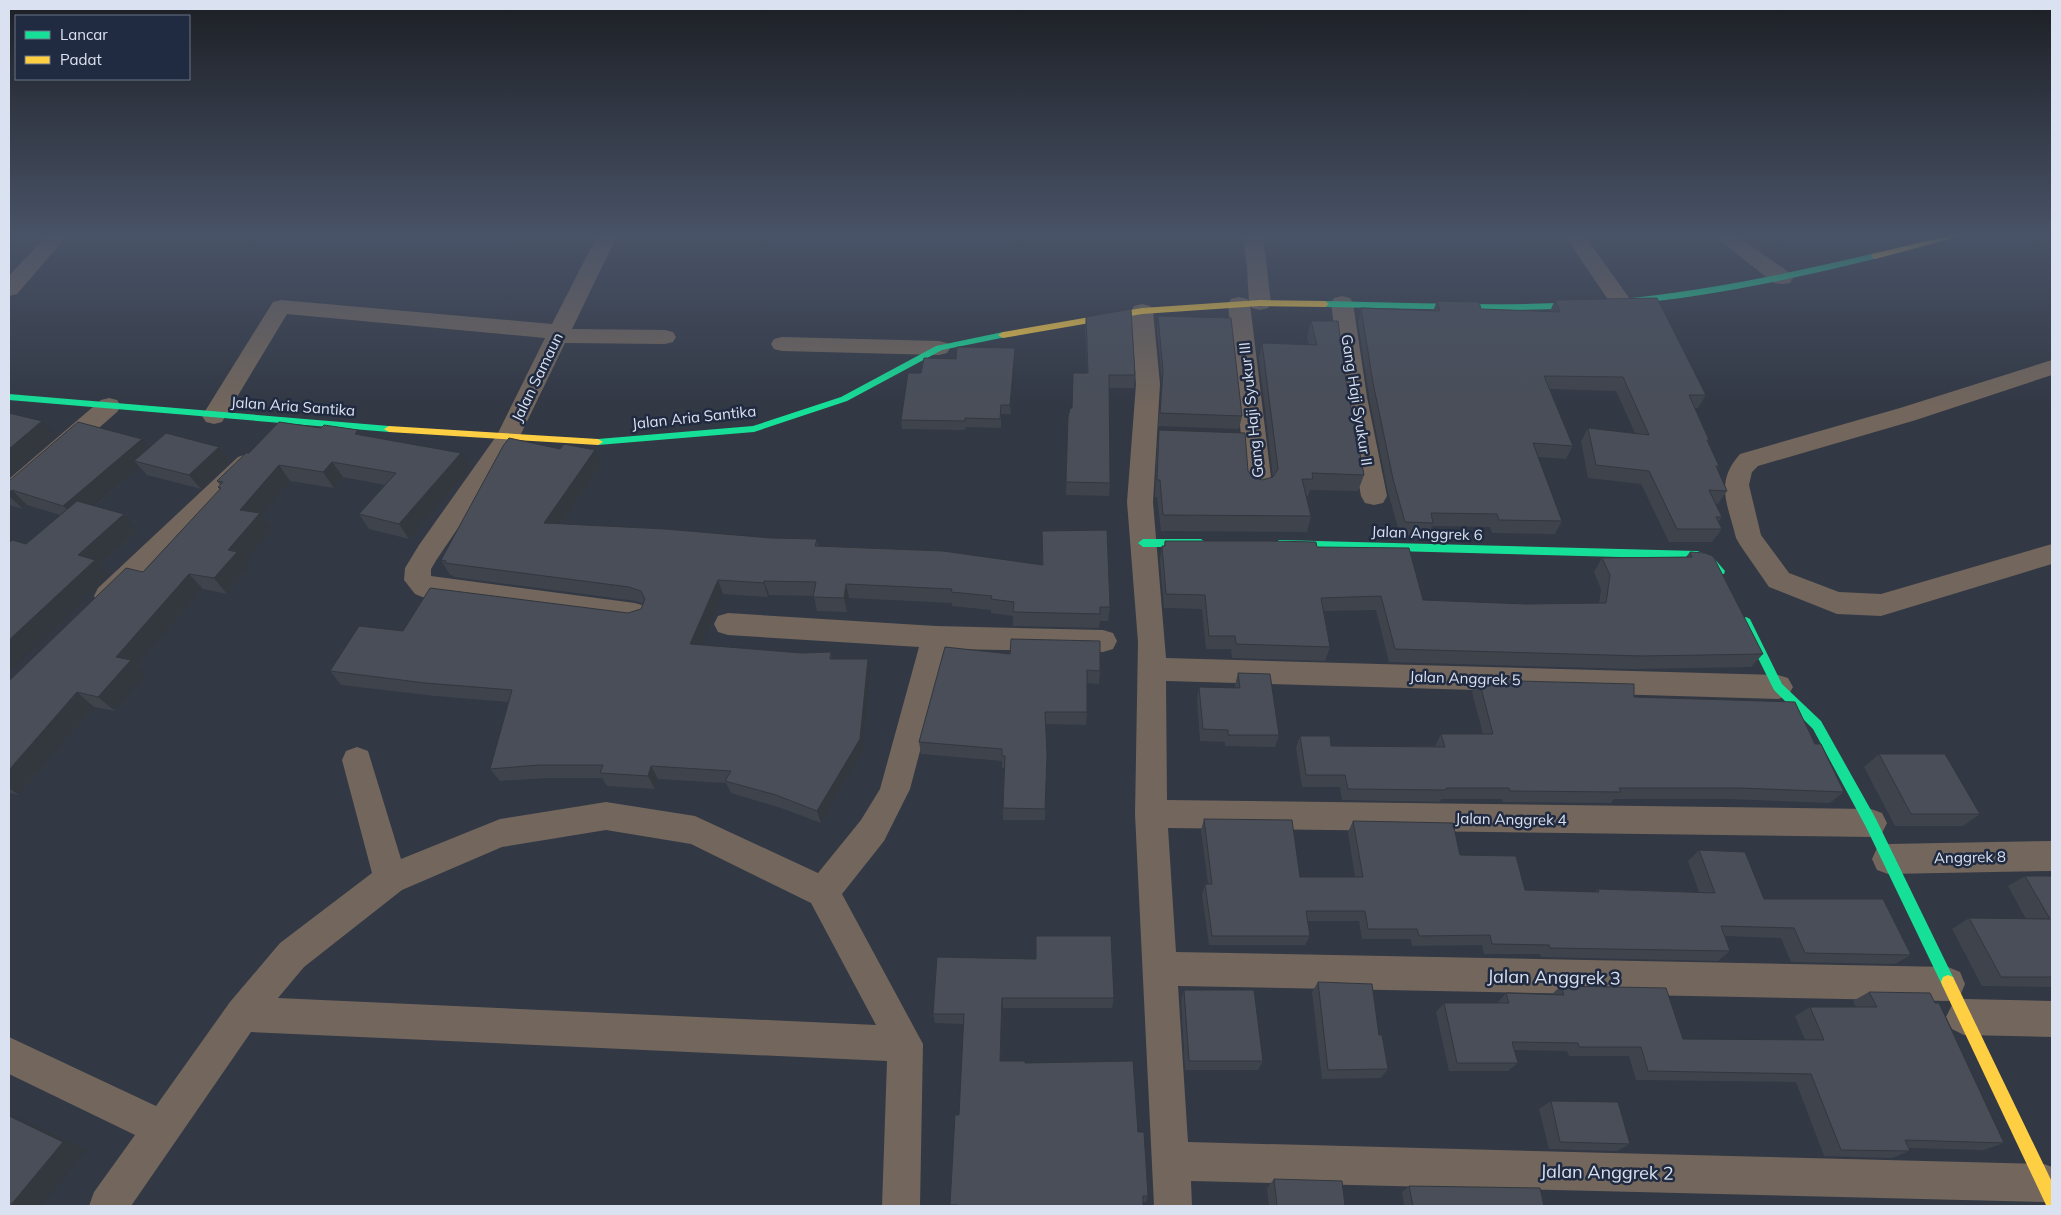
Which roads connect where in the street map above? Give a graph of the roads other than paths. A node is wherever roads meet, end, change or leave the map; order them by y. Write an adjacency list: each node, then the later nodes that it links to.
1 (579, 293): 9 (street, Jalan Samaun)
2 (1252, 293): 6 (street, Gang Haji Syukur III)
3 (1615, 293): 5 (street)
4 (1684, 293): 5 (street, Jalan Aria Santika)
5 (1622, 302): 7 (street, Jalan Aria Santika)
6 (1250, 303): 7 (street, Jalan Aria Santika); 8 (street, Jalan Aria Santika); 19 (street, Gang Haji Syukur III)
7 (1342, 303): 21 (street, Gang Haji Syukur II)
8 (1142, 311): 12 (street, Jalan Aria Santika); 22 (street)
9 (558, 334): 10 (street); 16 (street); 18 (street, Jalan Samaun)
10 (665, 337)
11 (782, 344): 12 (street)
12 (939, 348): 18 (street, Jalan Aria Santika)
13 (2052, 367): 25 (street)
14 (9, 397): 15 (street, Jalan Aria Santika)
15 (109, 406): 16 (street, Jalan Aria Santika); 20 (street)
16 (214, 416): 17 (street, Jalan Aria Santika)
17 (291, 420): 18 (street, Jalan Aria Santika); 28 (street)
18 (507, 438): 29 (street, Jalan Samaun)
19 (1259, 486)
20 (9, 493)
21 (1374, 496)
22 (1143, 543): 23 (street); 33 (street)
23 (1210, 543)
24 (1266, 543): 26 (street, Jalan Anggrek 6)
25 (2052, 554)
26 (1727, 585)
27 (1740, 610): 34 (street)
28 (93, 611)
29 (635, 614)
30 (728, 624): 31 (street)
31 (936, 638): 32 (street); 41 (street)
32 (1103, 641)
33 (1153, 670): 34 (street, Jalan Anggrek 5); 36 (street)
34 (1778, 687): 37 (street)
35 (356, 760): 40 (street)
36 (1151, 814): 37 (street, Jalan Anggrek 4); 42 (street)
37 (1871, 823): 39 (street)
38 (2052, 856): 39 (street, Anggrek 8)
39 (1888, 859): 43 (street)
40 (390, 879): 41 (street); 44 (street)
41 (823, 892): 47 (street)
42 (1159, 970): 43 (street, Jalan Anggrek 3); 50 (street)
43 (1948, 984): 45 (street)
44 (242, 1014): 47 (street); 49 (street)
45 (1964, 1017): 46 (street); 51 (street)
46 (2052, 1019)
47 (905, 1044): 53 (street)
48 (9, 1055): 49 (street)
49 (162, 1128): 52 (street)
50 (1170, 1161): 51 (street, Jalan Anggrek 2); 54 (street)
51 (2048, 1191)
52 (108, 1206)
53 (901, 1206)
54 (1173, 1206)

